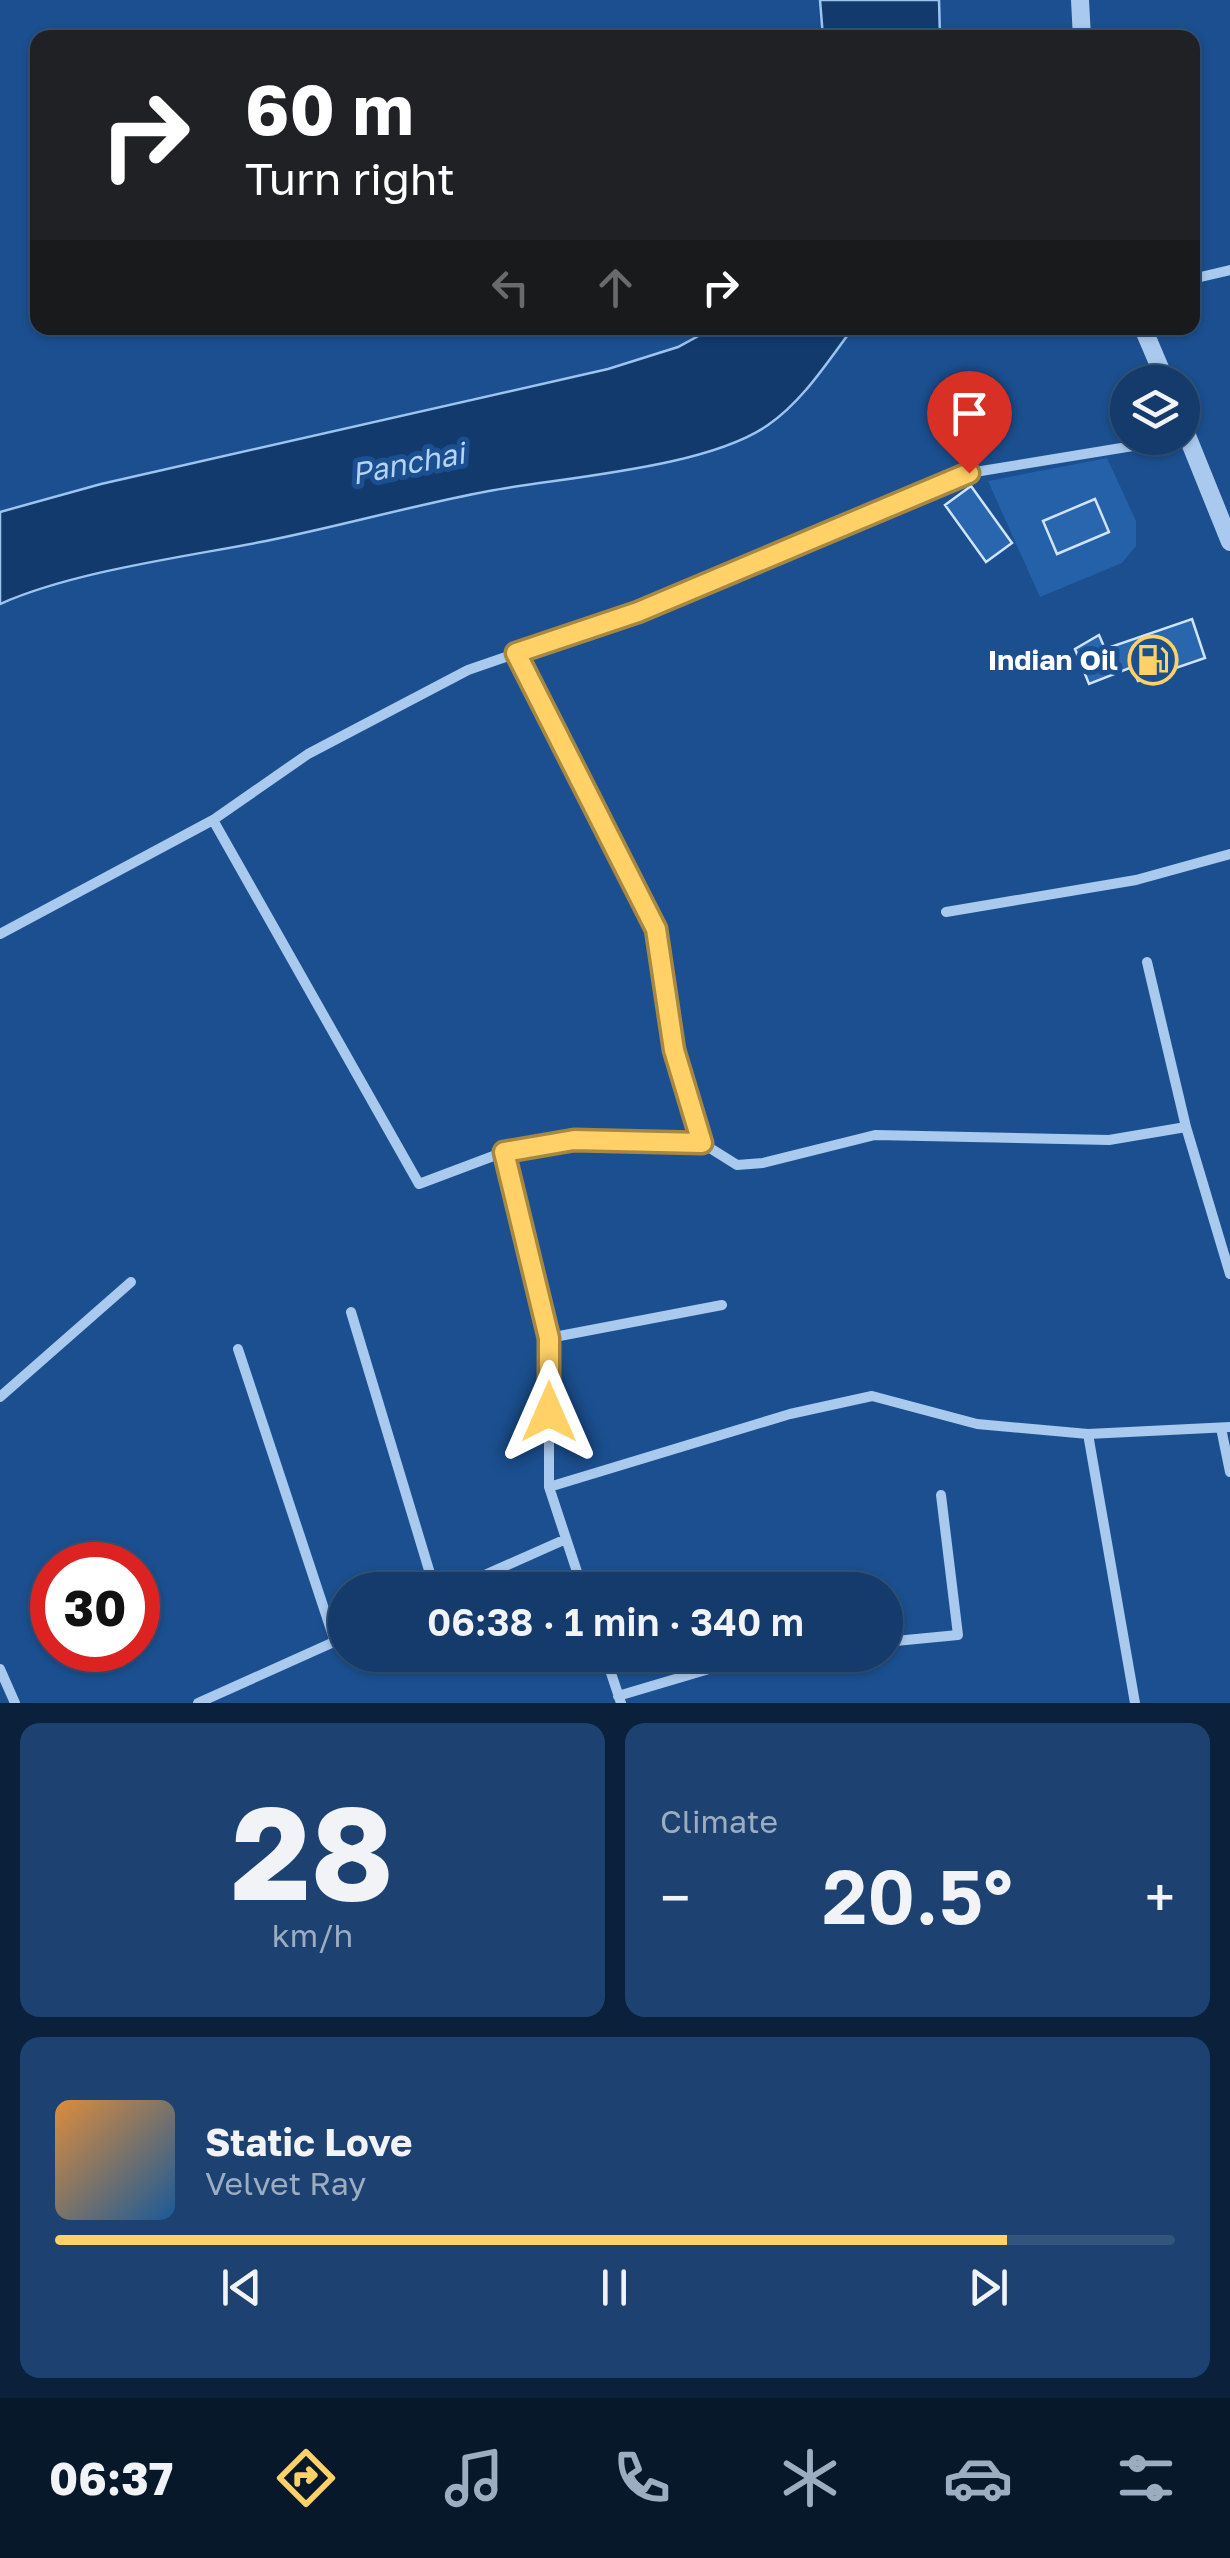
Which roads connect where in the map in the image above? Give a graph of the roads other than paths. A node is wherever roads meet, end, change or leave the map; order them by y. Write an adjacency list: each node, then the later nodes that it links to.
1 (1080, 0): 2 (street)
2 (1082, 30)
3 (1230, 270): 4 (street)
4 (1200, 278)
5 (1146, 335): 6 (street)
6 (1159, 365)
7 (1110, 445): 10 (street)
8 (1195, 455): 9 (street)
9 (1230, 542)
10 (516, 653): 11 (street); 17 (street)
11 (213, 820): 14 (street); 18 (street)
12 (1230, 854): 13 (street)
13 (946, 912)
14 (0, 934)
15 (1147, 962): 16 (street)
16 (1186, 1127): 17 (street); 19 (street)
17 (702, 1143): 18 (street)
18 (504, 1152): 23 (street)
19 (1230, 1274)
20 (132, 1282): 25 (street)
21 (722, 1304): 23 (street)
22 (351, 1312): 32 (street)
23 (549, 1338): 29 (street)
24 (238, 1349): 35 (street)
25 (0, 1397)
26 (1225, 1427): 27 (street); 28 (street)
27 (1088, 1434): 29 (street); 44 (street)
28 (1230, 1472)
29 (549, 1487): 31 (street)
30 (941, 1495): 36 (street)
31 (566, 1539): 33 (street); 34 (street)
32 (430, 1572)
33 (492, 1572)
34 (577, 1572)
35 (328, 1605)
36 (903, 1640)
37 (328, 1644): 43 (street)
38 (0, 1669): 42 (street)
39 (611, 1672): 41 (street)
40 (703, 1672): 41 (street)
41 (620, 1699)
42 (15, 1703)
43 (198, 1703)
44 (1136, 1703)

